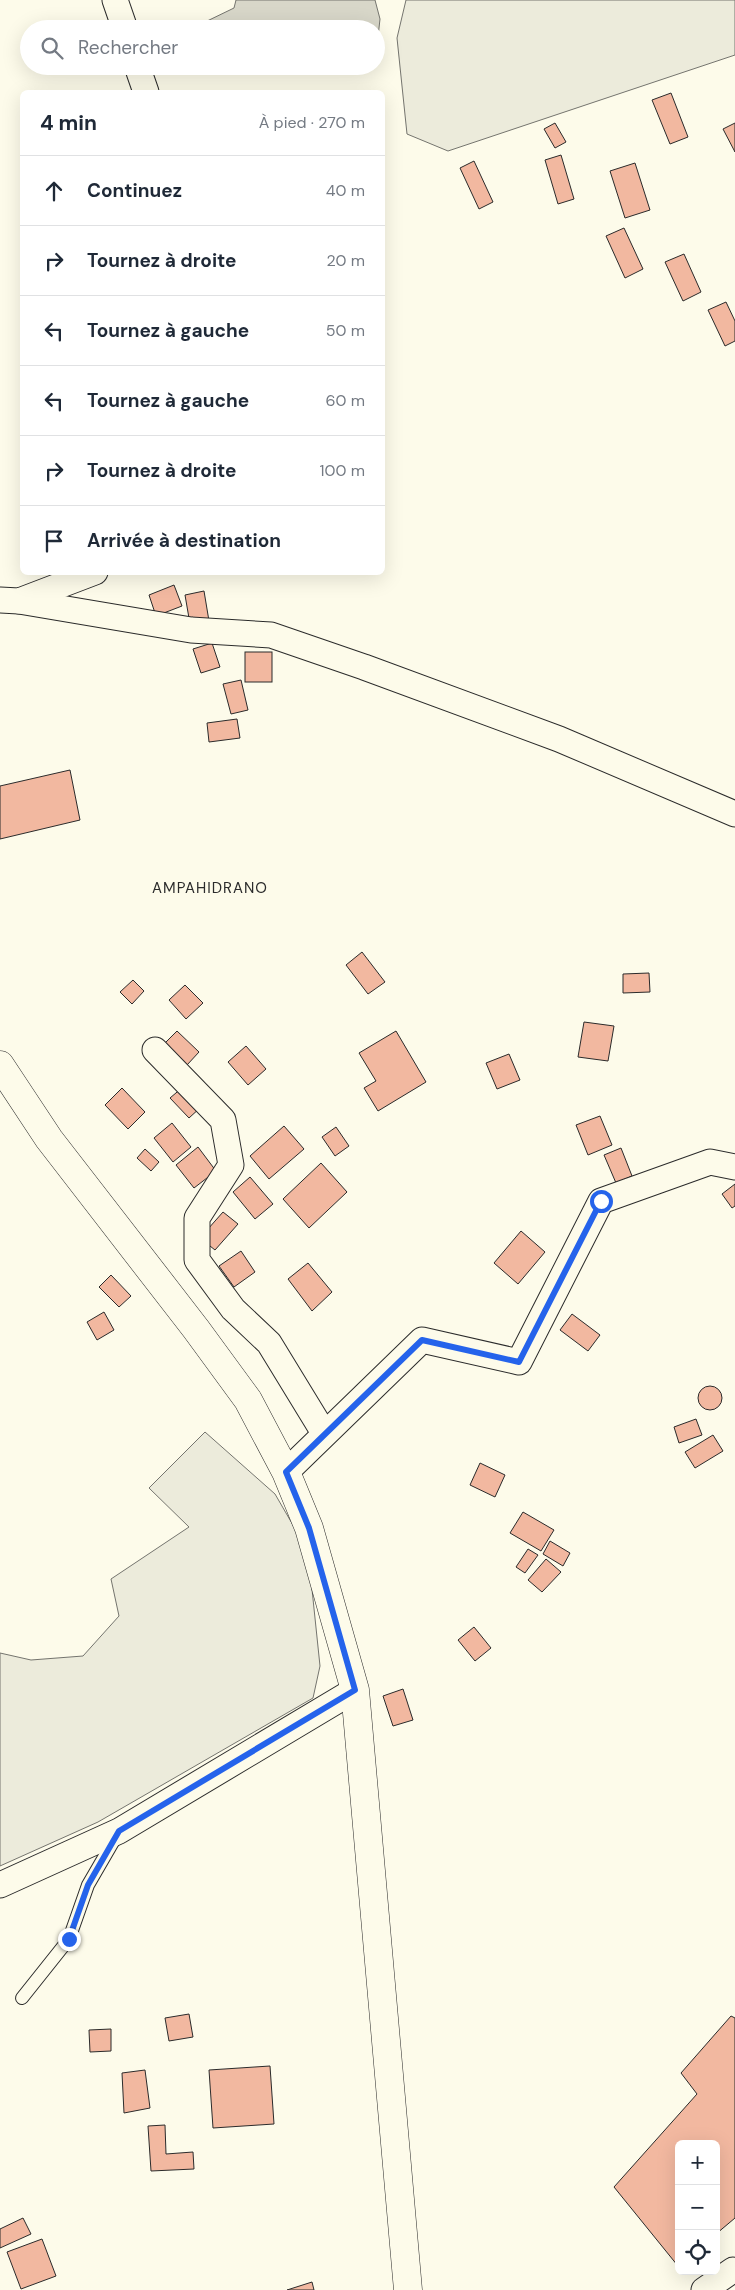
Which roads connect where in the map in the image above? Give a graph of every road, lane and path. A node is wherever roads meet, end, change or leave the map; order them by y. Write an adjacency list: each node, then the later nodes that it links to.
1 (115, 0): 2 (street)
2 (122, 20)
3 (140, 75): 4 (street)
4 (145, 90)
5 (87, 575): 6 (street)
6 (10, 600): 7 (street)
7 (735, 814)
8 (154, 1050): 11 (street)
9 (0, 1065): 12 (street)
10 (735, 1167): 11 (street)
11 (324, 1434): 12 (street)
12 (286, 1472): 13 (street)
13 (355, 1690): 14 (street); 18 (street)
14 (119, 1831): 15 (street); 16 (lane)
15 (0, 1885)
16 (22, 1998)
17 (733, 2270): 19 (street)
18 (408, 2290)
19 (704, 2290)

